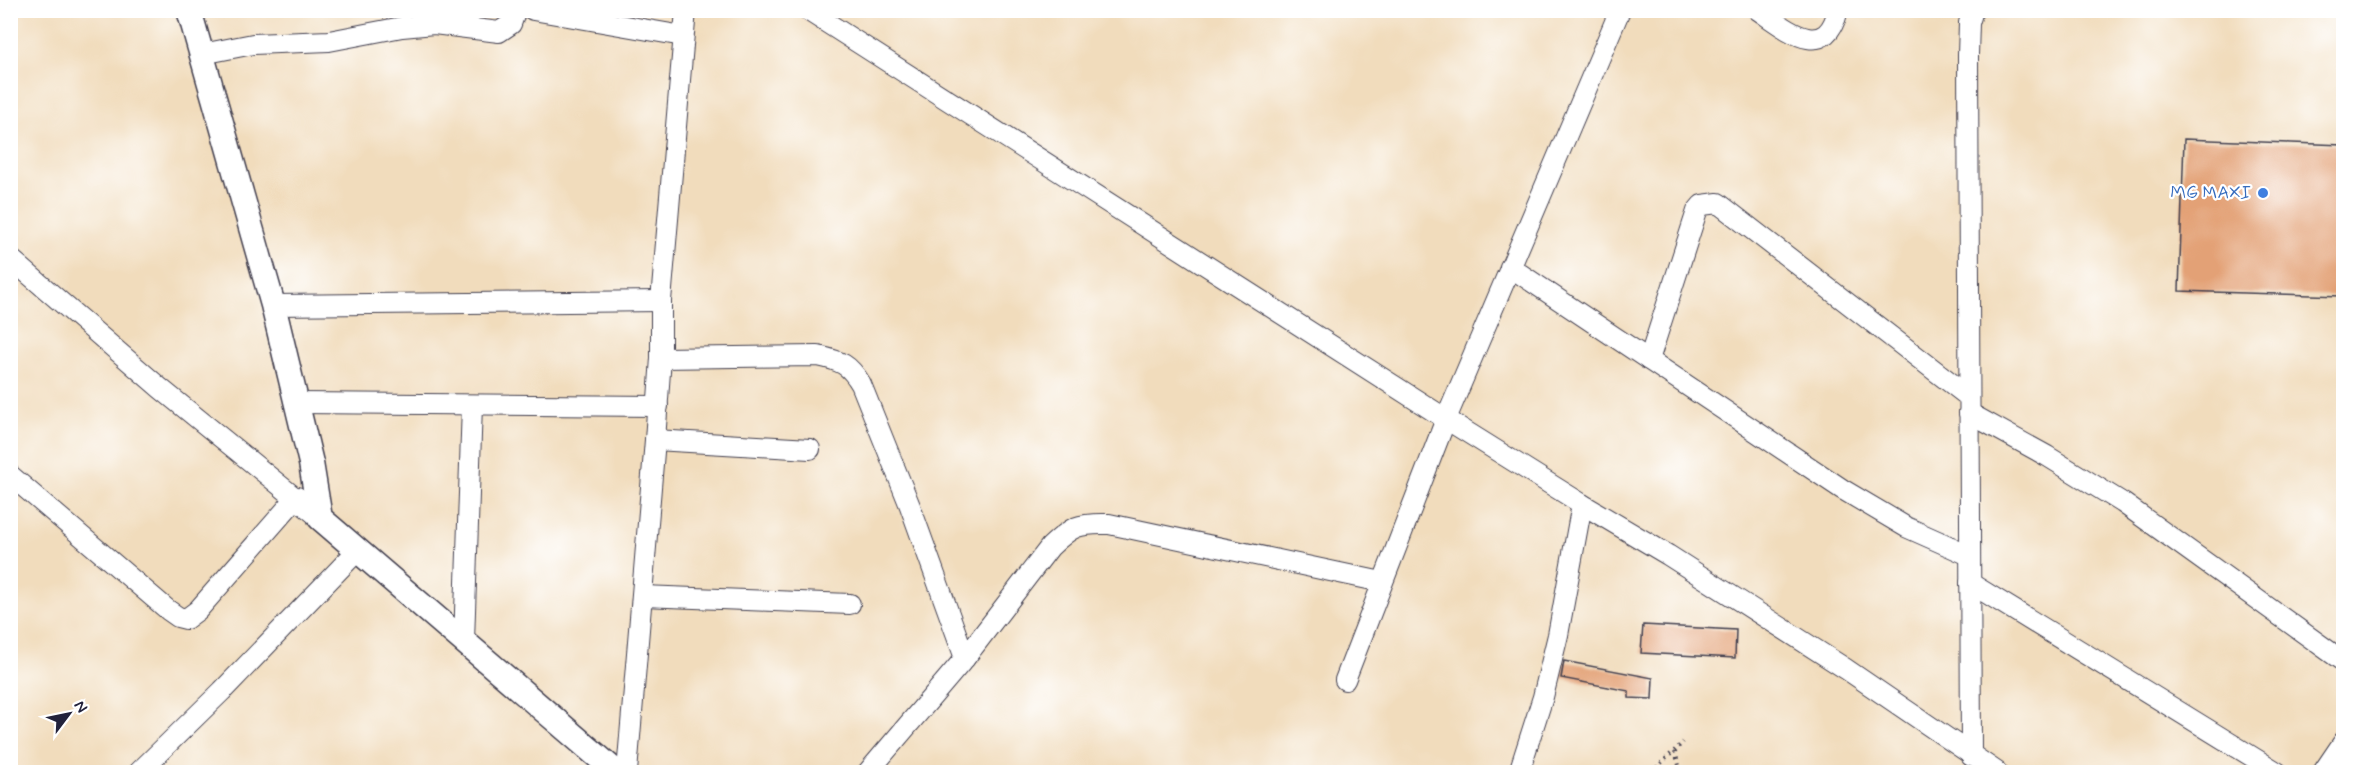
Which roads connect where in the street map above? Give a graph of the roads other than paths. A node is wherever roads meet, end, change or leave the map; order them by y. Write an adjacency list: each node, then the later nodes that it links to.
1 (189, 10): 11 (street)
2 (516, 10): 11 (street)
3 (533, 10): 10 (street)
4 (686, 10): 10 (street)
5 (807, 10): 22 (street)
6 (1620, 10): 13 (street)
7 (1758, 10): 8 (street)
8 (1838, 10)
9 (1973, 10): 20 (street)
10 (683, 36): 14 (street)
11 (202, 54): 15 (street)
12 (10, 258): 26 (street)
13 (1510, 267): 17 (street); 22 (street)
14 (662, 301): 15 (street); 16 (street)
15 (273, 305): 18 (street)
16 (661, 358): 21 (street); 36 (street)
17 (1649, 360): 20 (street); 30 (street)
18 (297, 403): 19 (street); 28 (street)
19 (472, 405): 21 (street); 35 (street)
20 (1969, 405): 30 (street); 37 (street)
21 (658, 406): 23 (street)
22 (1446, 419): 27 (street); 31 (street)
23 (656, 440): 24 (street); 33 (street)
24 (810, 448)
25 (10, 475): 26 (street)
26 (297, 497): 28 (street)
27 (1582, 504): 40 (street); 45 (street)
28 (320, 518): 29 (street)
29 (358, 550): 35 (street); 41 (street)
30 (1969, 555): 32 (street)
31 (1382, 582): 36 (street); 38 (street)
32 (1970, 583): 40 (street); 47 (street)
33 (643, 596): 34 (street); 43 (street)
34 (850, 604)
35 (464, 641): 42 (street)
36 (965, 658): 44 (street)
37 (2343, 662)
38 (1345, 680)
39 (2343, 741): 48 (street)
40 (1971, 756): 46 (street)
41 (139, 772)
42 (616, 772)
43 (627, 772)
44 (868, 772)
45 (1518, 772)
46 (1997, 772)
47 (2277, 772)
48 (2323, 772)

